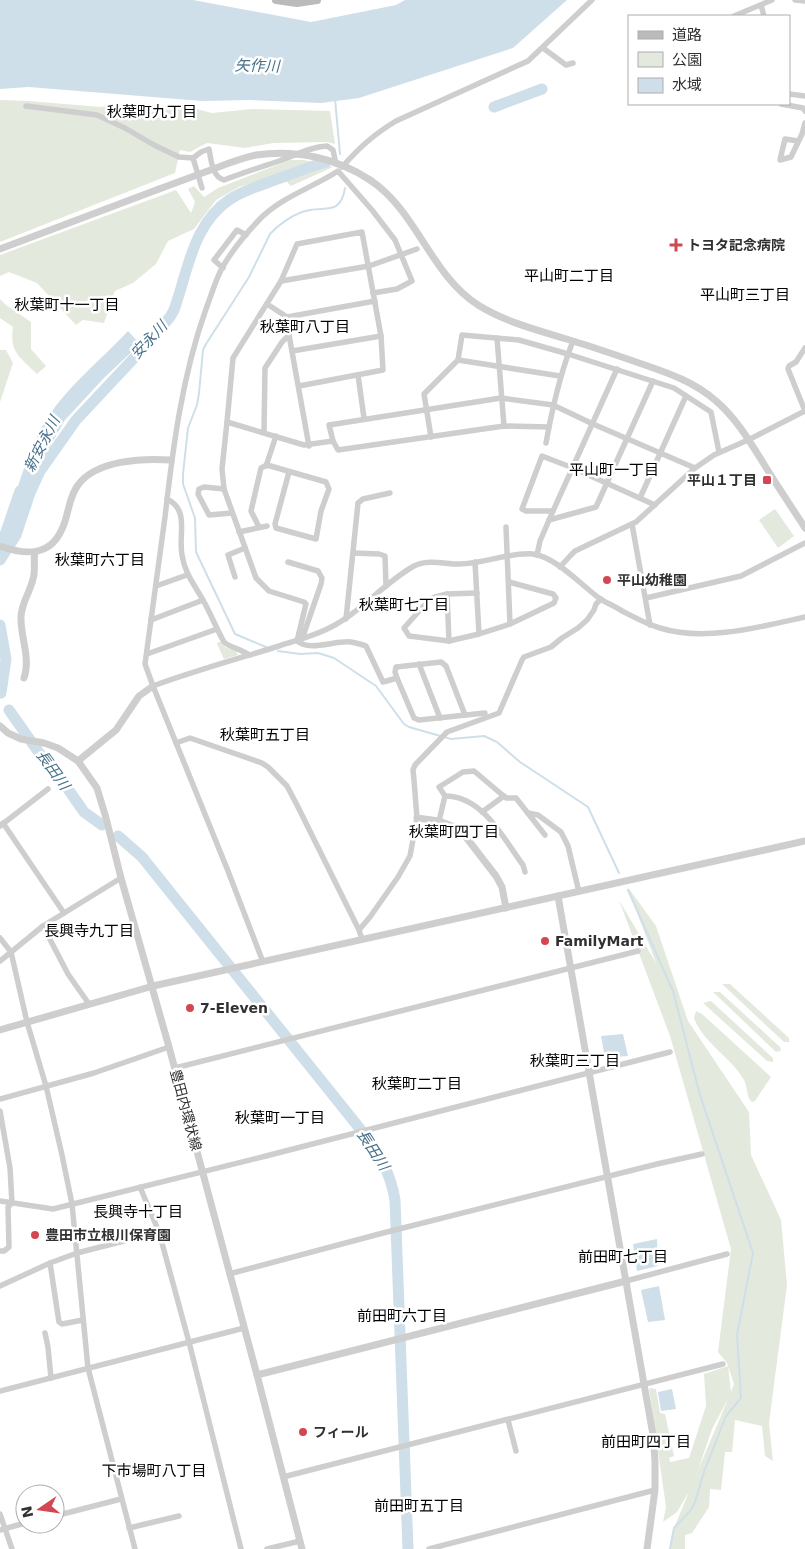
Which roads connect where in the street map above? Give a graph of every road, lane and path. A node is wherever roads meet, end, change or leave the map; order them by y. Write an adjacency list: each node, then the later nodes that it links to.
1 (276, 0): 2 (main road)
2 (317, 0)
3 (592, 0): 10 (street)
4 (772, 0): 7 (street)
5 (795, 0): 6 (street)
6 (805, 1)
7 (761, 5): 8 (street); 9 (street)
8 (736, 15)
9 (764, 15)
10 (543, 48): 11 (street); 20 (street)
11 (573, 63)
12 (790, 94): 13 (street)
13 (805, 96)
14 (786, 105): 16 (street)
15 (26, 106): 19 (street)
16 (805, 111)
17 (805, 123): 18 (street)
18 (798, 141)
19 (193, 158): 20 (street); 21 (street)
20 (338, 171): 22 (street); 25 (street)
21 (202, 188)
22 (246, 235): 27 (street); 27 (street)
23 (0, 249): 36 (street, bridge)
24 (418, 249): 25 (street)
25 (402, 254): 26 (street); 29 (street)
26 (369, 266): 28 (street); 28 (street); 29 (street)
27 (223, 268): 67 (street)
28 (281, 282): 31 (street)
29 (373, 293): 30 (street)
30 (375, 301): 32 (street); 34 (street)
31 (267, 304): 32 (street); 53 (street)
32 (287, 317): 33 (street)
33 (289, 335): 38 (street); 57 (street)
34 (381, 336): 38 (street); 43 (street)
35 (497, 338): 39 (street); 40 (street); 41 (street)
36 (573, 341): 39 (street); 61 (street)
37 (805, 348): 51 (street)
38 (292, 351): 46 (street)
39 (568, 354): 42 (street); 44 (street)
40 (458, 360): 41 (street); 50 (street)
41 (499, 367): 44 (street); 48 (street)
42 (617, 369): 45 (street); 54 (street)
43 (358, 375): 46 (street); 52 (street)
44 (560, 376): 49 (street)
45 (653, 381): 47 (street); 60 (street)
46 (299, 386): 64 (street)
47 (686, 396): 65 (street); 66 (street)
48 (501, 398): 49 (street); 50 (street); 55 (street)
49 (553, 405): 54 (street); 56 (street)
50 (426, 409): 52 (street); 59 (street)
51 (805, 411): 61 (street)
52 (364, 418): 62 (street)
53 (227, 422): 57 (street); 73 (street)
54 (593, 424): 60 (street); 69 (street)
55 (504, 426): 56 (street); 59 (street)
56 (549, 426): 63 (street)
57 (264, 432): 58 (street)
58 (276, 436): 64 (street); 68 (street)
59 (431, 437): 62 (street)
60 (627, 438): 66 (street); 72 (street)
61 (748, 440): 65 (street); 85 (street)
62 (333, 441): 64 (street)
63 (546, 443)
64 (310, 446)
65 (719, 452): 70 (street)
66 (660, 453): 70 (street); 75 (street)
67 (171, 460): 76 (street); 90 (street)
68 (266, 466): 71 (street); 83 (street)
69 (573, 468): 72 (street); 78 (street); 78 (street)
70 (695, 468): 77 (street)
71 (289, 472): 71 (street)
72 (606, 482): 75 (street); 80 (street)
73 (224, 489): 79 (street); 79 (street)
74 (390, 494): 91 (street)
75 (640, 498): 77 (street)
76 (167, 499): 97 (street); 100 (street)
77 (655, 505): 81 (street)
78 (553, 511): 80 (street)
79 (232, 513): 86 (street)
80 (550, 520): 92 (street)
81 (632, 524): 96 (street); 104 (street)
82 (267, 526): 83 (street)
83 (259, 527): 86 (street)
84 (506, 527): 93 (street)
85 (805, 528)
86 (240, 532): 89 (street)
87 (805, 542): 104 (street)
88 (0, 546): 90 (street)
89 (245, 548): 98 (street); 114 (street)
90 (34, 552): 119 (street)
91 (354, 553): 101 (street); 108 (street)
92 (537, 555): 93 (street); 96 (street)
93 (508, 556): 95 (street); 99 (street)
94 (288, 562): 114 (street)
95 (475, 562): 101 (street); 102 (street)
96 (560, 567): 105 (street)
97 (187, 575): 100 (street); 106 (street)
98 (235, 578)
99 (509, 582): 110 (street); 110 (street)
100 (156, 586): 109 (street)
101 (386, 586): 108 (street)
102 (477, 593): 103 (street); 113 (street)
103 (446, 594): 115 (street); 115 (street)
104 (646, 598): 111 (street)
105 (601, 599): 111 (street); 133 (street)
106 (203, 600): 109 (street); 112 (street)
107 (805, 617): 111 (street)
108 (346, 619): 114 (street)
109 (151, 620): 116 (street)
110 (510, 624): 113 (street)
111 (650, 625)
112 (217, 629): 116 (street); 117 (street)
113 (479, 634): 115 (street)
114 (299, 640): 117 (street); 120 (street)
115 (448, 641)
116 (147, 654): 121 (street)
117 (249, 656): 121 (street)
118 (419, 664): 120 (street); 123 (street); 124 (street)
119 (24, 678)
120 (397, 678): 124 (street)
121 (153, 686): 126 (street); 127 (street)
122 (485, 713): 123 (street)
123 (465, 715): 124 (street)
124 (440, 718)
125 (0, 726): 127 (street, 豊田内環状線)
126 (176, 743): 145 (street); 151 (street)
127 (78, 761): 139 (street, 豊田内環状線)
128 (48, 789): 135 (street)
129 (445, 796): 130 (street); 131 (street); 134 (street)
130 (504, 796): 131 (street); 132 (street)
131 (482, 812): 138 (street)
132 (528, 813): 136 (street); 140 (street)
133 (417, 818): 134 (street); 145 (street)
134 (439, 821): 142 (street)
135 (2, 824): 143 (street)
136 (545, 835)
137 (805, 841): 140 (street)
138 (525, 872)
139 (121, 878): 143 (street); 153 (street, 豊田内環状線)
140 (578, 892): 141 (street)
141 (558, 896): 142 (street); 152 (street)
142 (506, 908): 147 (street)
143 (64, 913): 144 (street)
144 (43, 926): 148 (street); 154 (street)
145 (359, 930): 147 (street)
146 (0, 938): 148 (street)
147 (362, 940): 151 (street)
148 (11, 952): 150 (street); 155 (street)
149 (638, 952): 152 (street)
150 (0, 961)
151 (263, 962): 153 (street)
152 (571, 968): 159 (street); 160 (street)
153 (153, 986): 154 (street); 157 (street, 豊田内環状線)
154 (89, 1004): 155 (street)
155 (27, 1022): 156 (street); 161 (street)
156 (0, 1030)
157 (169, 1047): 159 (street, 豊田内環状線); 161 (street)
158 (670, 1052): 160 (street)
159 (174, 1068): 165 (street, 豊田内環状線)
160 (589, 1072): 165 (street); 166 (street)
161 (46, 1086): 162 (street); 170 (street)
162 (0, 1099)
163 (0, 1111): 169 (street)
164 (702, 1154): 166 (street)
165 (202, 1171): 167 (street); 176 (street, 豊田内環状線)
166 (608, 1176): 176 (street); 177 (street)
167 (140, 1187): 170 (street); 171 (street)
168 (0, 1201): 169 (street)
169 (12, 1202): 170 (street); 172 (street)
170 (72, 1204): 173 (street)
171 (158, 1232): 173 (street); 182 (street)
172 (0, 1251)
173 (77, 1254): 175 (street); 179 (street)
174 (727, 1254): 177 (street)
175 (50, 1263): 178 (street); 179 (street)
176 (229, 1274): 180 (street, 豊田内環状線)
177 (626, 1281): 185 (street); 187 (street)
178 (0, 1286)
179 (83, 1320): 184 (street)
180 (244, 1328): 182 (street); 185 (street, 豊田内環状線)
181 (45, 1333): 186 (street)
182 (189, 1342): 184 (street); 203 (street)
183 (723, 1364): 187 (street)
184 (88, 1368): 186 (street); 193 (street)
185 (258, 1375): 191 (street, 豊田内環状線)
186 (51, 1378): 188 (street)
187 (644, 1385): 189 (street); 192 (street)
188 (0, 1392)
189 (508, 1420): 190 (street); 191 (street)
190 (516, 1450)
191 (283, 1477): 200 (street, 豊田内環状線)
192 (655, 1490): 206 (street); 207 (street)
193 (121, 1499): 194 (street); 198 (street)
194 (65, 1513)
195 (0, 1514): 199 (street)
196 (179, 1516): 198 (street)
197 (15, 1526): 199 (street)
198 (129, 1528): 202 (street)
199 (2, 1529): 201 (street)
200 (300, 1540): 204 (street); 205 (street, 豊田内環状線)
201 (12, 1549)
202 (135, 1549)
203 (242, 1549)
204 (268, 1549)
205 (302, 1549)
206 (429, 1549)
207 (647, 1549)

